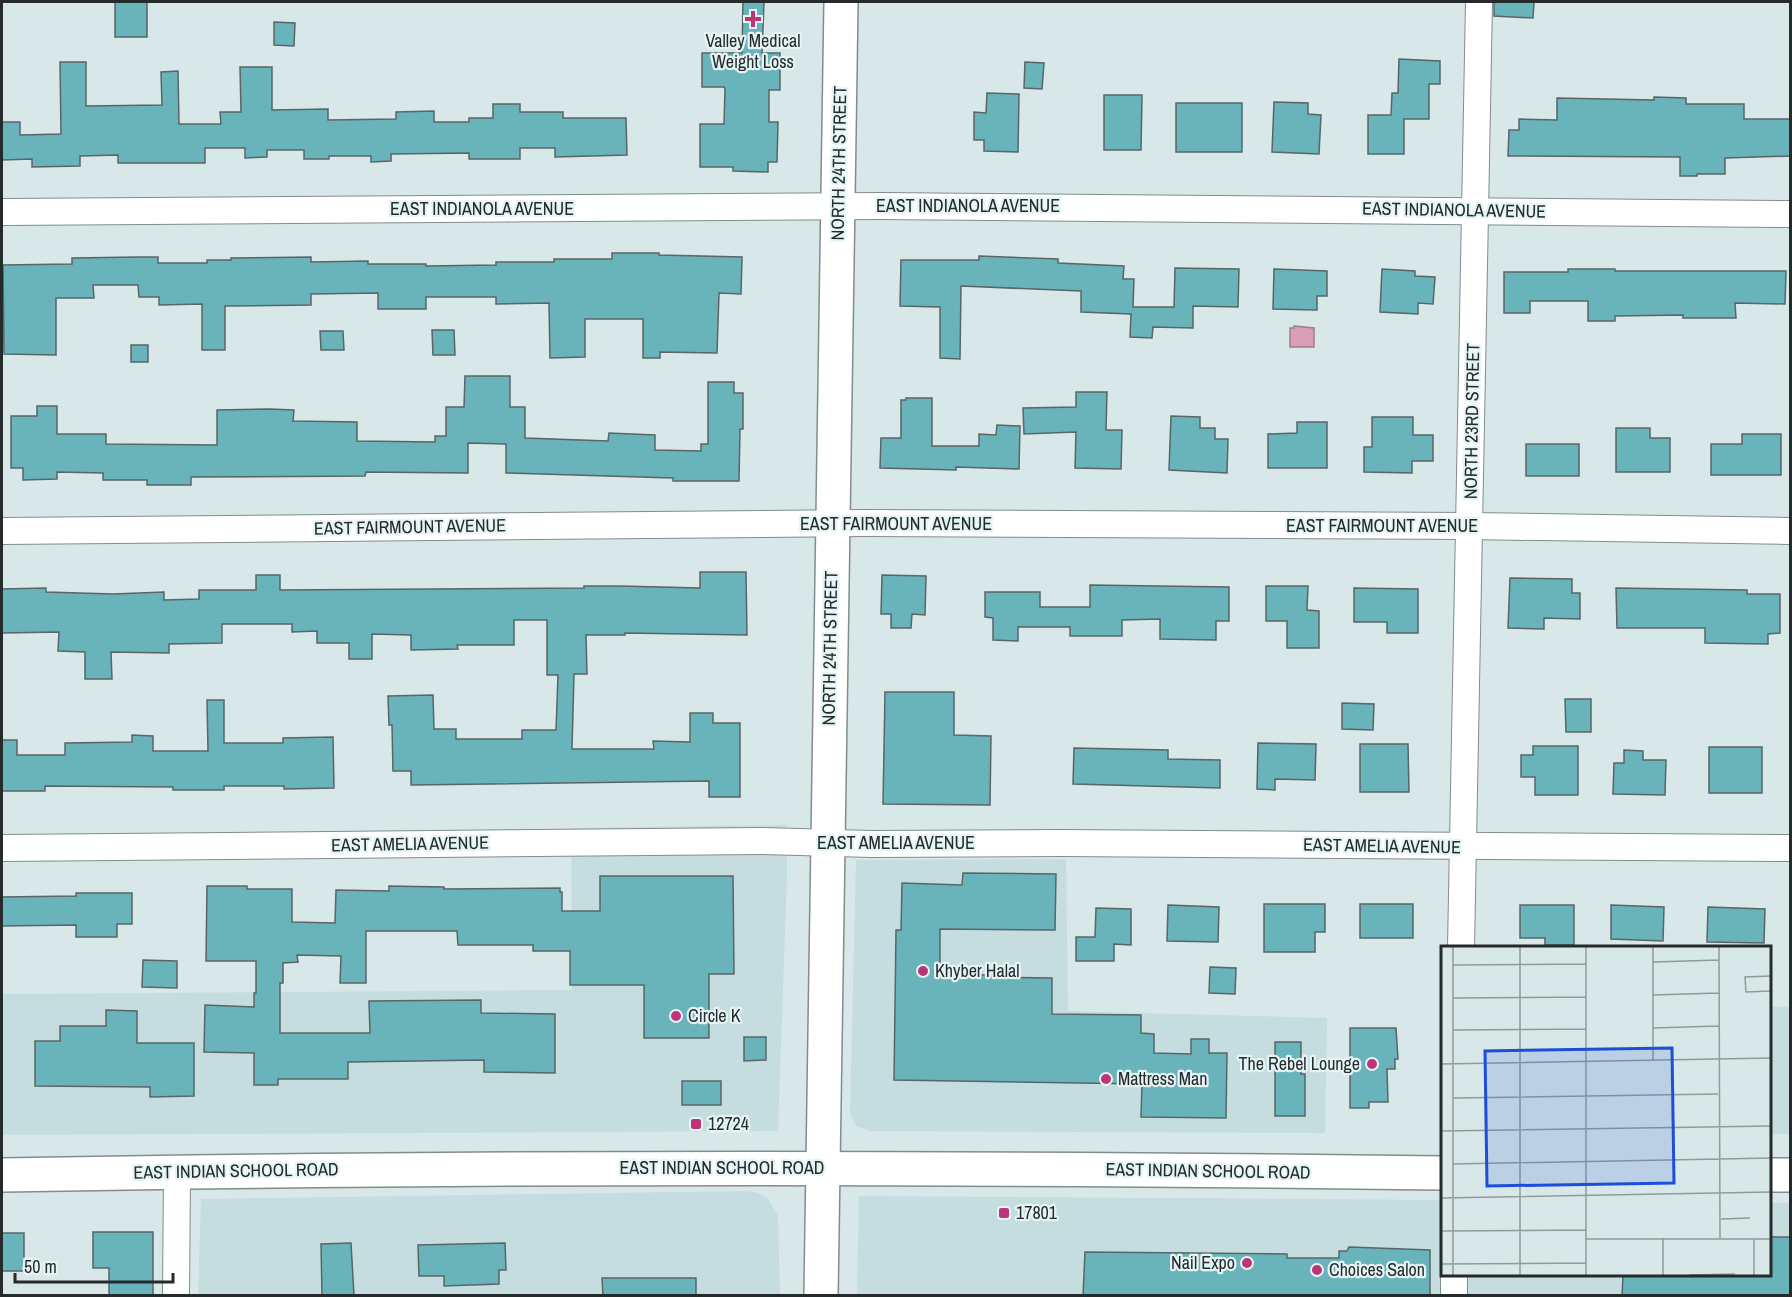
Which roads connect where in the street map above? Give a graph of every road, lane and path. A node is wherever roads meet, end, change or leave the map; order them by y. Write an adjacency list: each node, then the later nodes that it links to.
1 (841, 2): 3 (main road, NORTH 24TH STREET)
2 (1479, 2): 4 (street, NORTH 23RD STREET)
3 (838, 206): 4 (street, EAST INDIANOLA AVENUE); 5 (street, EAST INDIANOLA AVENUE); 7 (main road, NORTH 24TH STREET)
4 (1475, 210): 6 (street, EAST INDIANOLA AVENUE); 8 (street, NORTH 23RD STREET)
5 (2, 212)
6 (1791, 214)
7 (832, 524): 8 (street, EAST FAIRMOUNT AVENUE); 9 (street, EAST FAIRMOUNT AVENUE); 11 (main road, NORTH 24TH STREET)
8 (1470, 526): 10 (street, EAST FAIRMOUNT AVENUE); 12 (street, NORTH 23RD STREET)
9 (2, 531)
10 (1791, 531)
11 (827, 843): 12 (street, EAST AMELIA AVENUE); 13 (street, EAST AMELIA AVENUE); 16 (main road, NORTH 24TH STREET)
12 (1464, 847): 14 (street, EAST AMELIA AVENUE); 15 (street, NORTH 23RD STREET)
13 (2, 848)
14 (1791, 848)
15 (1461, 946)
16 (822, 1168): 17 (main road, EAST INDIAN SCHOOL ROAD); 18 (main road, EAST INDIAN SCHOOL ROAD); 24 (main road, NORTH 24TH STREET)
17 (177, 1171): 19 (main road, EAST INDIAN SCHOOL ROAD); 23 (street)
18 (1441, 1173)
19 (2, 1174)
20 (1771, 1175): 21 (main road)
21 (1791, 1175)
22 (1454, 1276): 25 (street)
23 (176, 1296)
24 (821, 1296)
25 (1454, 1296)

